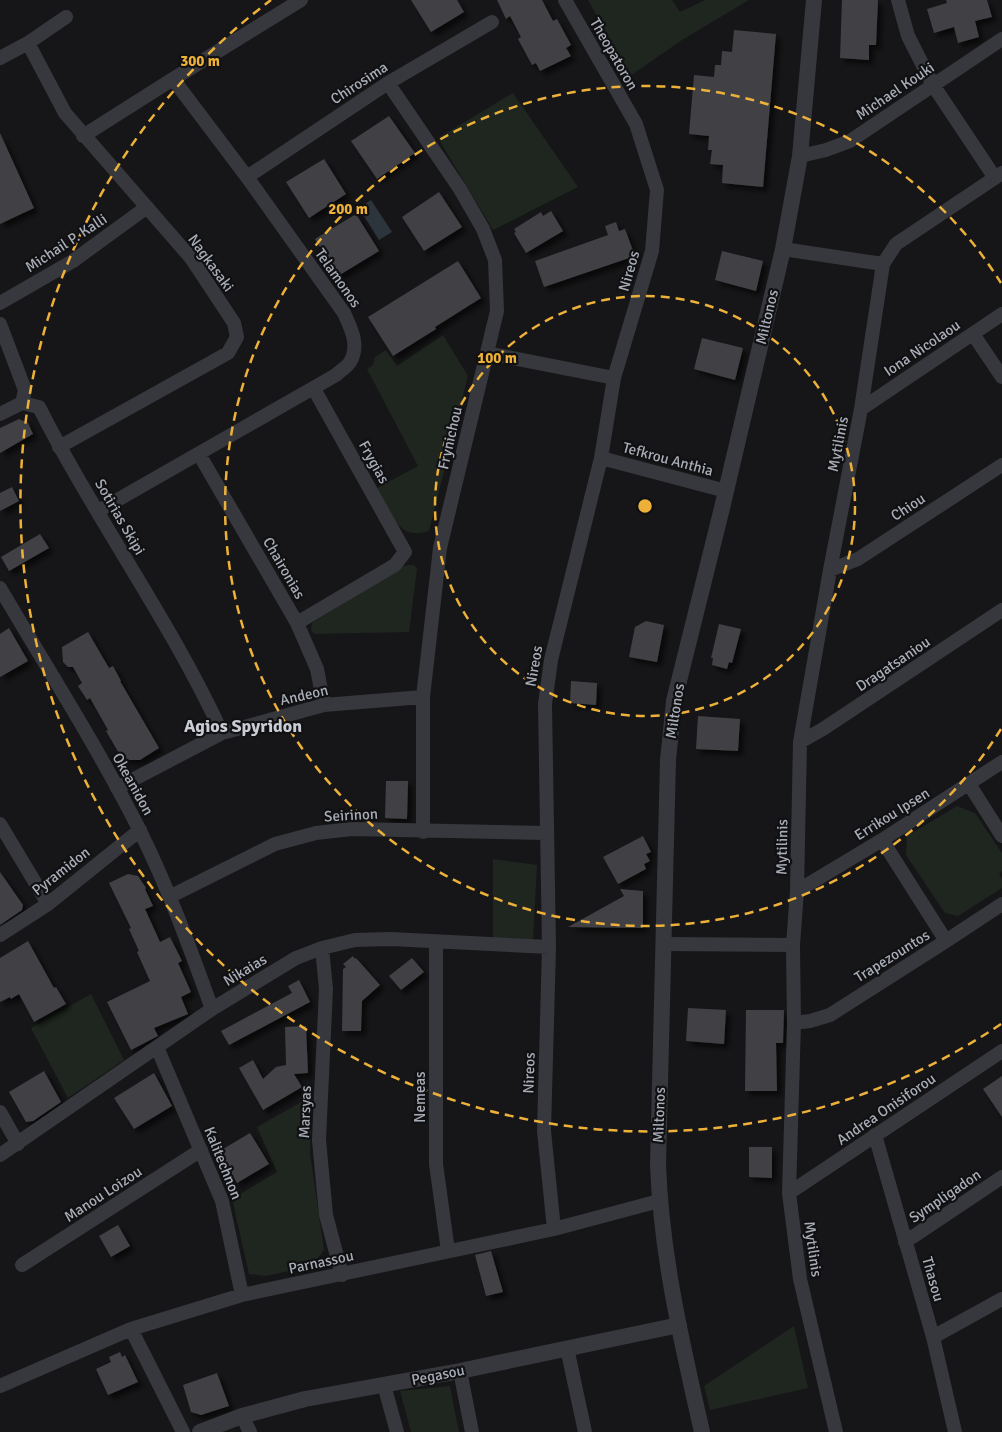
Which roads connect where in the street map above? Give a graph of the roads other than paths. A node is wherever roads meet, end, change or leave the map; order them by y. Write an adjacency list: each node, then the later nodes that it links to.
1 (301, 0): 10 (street)
2 (565, 0): 13 (street, Theopatoron)
3 (814, 0): 15 (street, Miltonos)
4 (898, 0): 12 (street)
5 (66, 17): 8 (street)
6 (492, 22): 11 (street, Chirosima)
7 (1002, 39): 12 (street, Michael Kouki)
8 (28, 42): 9 (street); 14 (street, Nagkasaki)
9 (0, 58)
10 (172, 79): 14 (street); 17 (street, Telamonos)
11 (388, 83): 17 (street, Chirosima); 25 (street, Frynichou)
12 (933, 85): 15 (street, Michael Kouki); 16 (street)
13 (636, 124): 27 (street, Nireos)
14 (83, 136): 18 (street, Nagkasaki)
15 (800, 156): 19 (street, Miltonos)
16 (999, 176): 20 (street)
17 (247, 177): 28 (street, Telamonos)
18 (147, 207): 21 (street, Michail P. Kalli); 32 (street, Nagkasaki)
19 (783, 249): 20 (street); 36 (street, Miltonos)
20 (883, 264): 30 (street, Mytilinis)
21 (0, 303)
22 (1002, 314): 24 (street, Iona Nicolaou)
23 (0, 324): 29 (street)
24 (973, 334): 26 (street); 30 (street, Iona Nicolaou)
25 (487, 353): 27 (street); 42 (street, Frynichou)
26 (1002, 377)
27 (614, 378): 34 (street, Nireos)
28 (314, 389): 33 (street, Telamonos); 41 (street, Frygias)
29 (22, 403): 31 (street); 32 (street, Sotirias Skipi)
30 (861, 409): 38 (street, Mytilinis)
31 (0, 414)
32 (59, 447): 37 (street, Sotirias Skipi)
33 (199, 454): 37 (street, Telamonos); 41 (street, Chaironias)
34 (601, 458): 36 (street, Tefkrou Anthia); 52 (street, Nireos)
35 (1002, 465): 38 (street, Chiou)
36 (726, 491): 62 (street, Miltonos)
37 (98, 511): 44 (street, Sotirias Skipi)
38 (830, 570): 45 (street, Mytilinis)
39 (0, 588): 48 (street, Okeanidon)
40 (1002, 610): 45 (street, Dragatsaniou)
41 (297, 623): 43 (street, Chaironias)
42 (423, 697): 43 (street, Andeon); 51 (street, Frynichou)
43 (324, 705): 44 (street, Andeon)
44 (222, 733): 48 (street, Andeon)
45 (800, 742): 55 (street, Mytilinis)
46 (1002, 762): 47 (street, Errikou Ipsen)
47 (969, 784): 53 (street); 54 (street, Errikou Ipsen)
48 (117, 788): 50 (street, Okeanidon)
49 (0, 824): 57 (street)
50 (140, 830): 56 (street, Okeanidon); 57 (street, Pyramidon)
51 (422, 832): 52 (street, Seirinon); 56 (street, Seirinon)
52 (547, 833): 64 (street, Nireos)
53 (1002, 836)
54 (882, 840): 55 (street, Errikou Ipsen); 60 (street)
55 (797, 890): 63 (street, Mytilinis)
56 (171, 896): 66 (street, Okeanidon)
57 (48, 904): 59 (street, Pyramidon)
58 (1002, 904): 60 (street, Trapezountos)
59 (0, 935)
60 (946, 941): 67 (street, Trapezountos)
61 (436, 943): 64 (street, Nikaias); 65 (street, Nikaias); 80 (street, Nemeas)
62 (664, 944): 63 (street); 77 (street, Miltonos)
63 (793, 945): 67 (street, Mytilinis)
64 (549, 947): 78 (street, Nireos)
65 (322, 948): 66 (street, Nikaias); 82 (street, Marsyas)
66 (212, 1009): 68 (street, Nikaias)
67 (794, 1023): 76 (street, Mytilinis)
68 (158, 1047): 72 (street, Nikaias); 73 (street, Kalitechnon)
69 (1002, 1051): 71 (street, Andrea Onisiforou)
70 (0, 1112): 72 (street)
71 (876, 1135): 76 (street, Andrea Onisiforou); 79 (street, Thasou)
72 (18, 1144): 74 (street, Nikaias)
73 (200, 1150): 81 (street, Manou Loizou); 83 (street, Kalitechnon)
74 (0, 1155)
75 (1002, 1177): 79 (street, Sympligadon)
76 (789, 1193): 100 (street, Mytilinis)
77 (659, 1202): 78 (street, Parnassou); 85 (street, Miltonos)
78 (554, 1229): 80 (street, Parnassou)
79 (905, 1242): 87 (street, Thasou)
80 (448, 1251): 82 (street, Parnassou)
81 (22, 1265)
82 (342, 1275): 83 (street, Parnassou)
83 (242, 1296): 86 (street, Parnassou)
84 (1002, 1299): 87 (street)
85 (678, 1325): 88 (street, Pegasou); 99 (street, Miltonos)
86 (131, 1329): 90 (street, Parnassou); 93 (street)
87 (933, 1337): 101 (street, Thasou)
88 (567, 1348): 89 (street, Pegasou); 98 (street)
89 (460, 1371): 91 (street, Pegasou); 97 (street)
90 (0, 1386)
91 (384, 1386): 92 (street, Pegasou); 96 (street)
92 (242, 1416): 94 (street, Pegasou); 95 (street)
93 (182, 1432)
94 (200, 1432)
95 (250, 1432)
96 (397, 1432)
97 (472, 1432)
98 (584, 1432)
99 (702, 1432)
100 (836, 1432)
101 (956, 1432)

